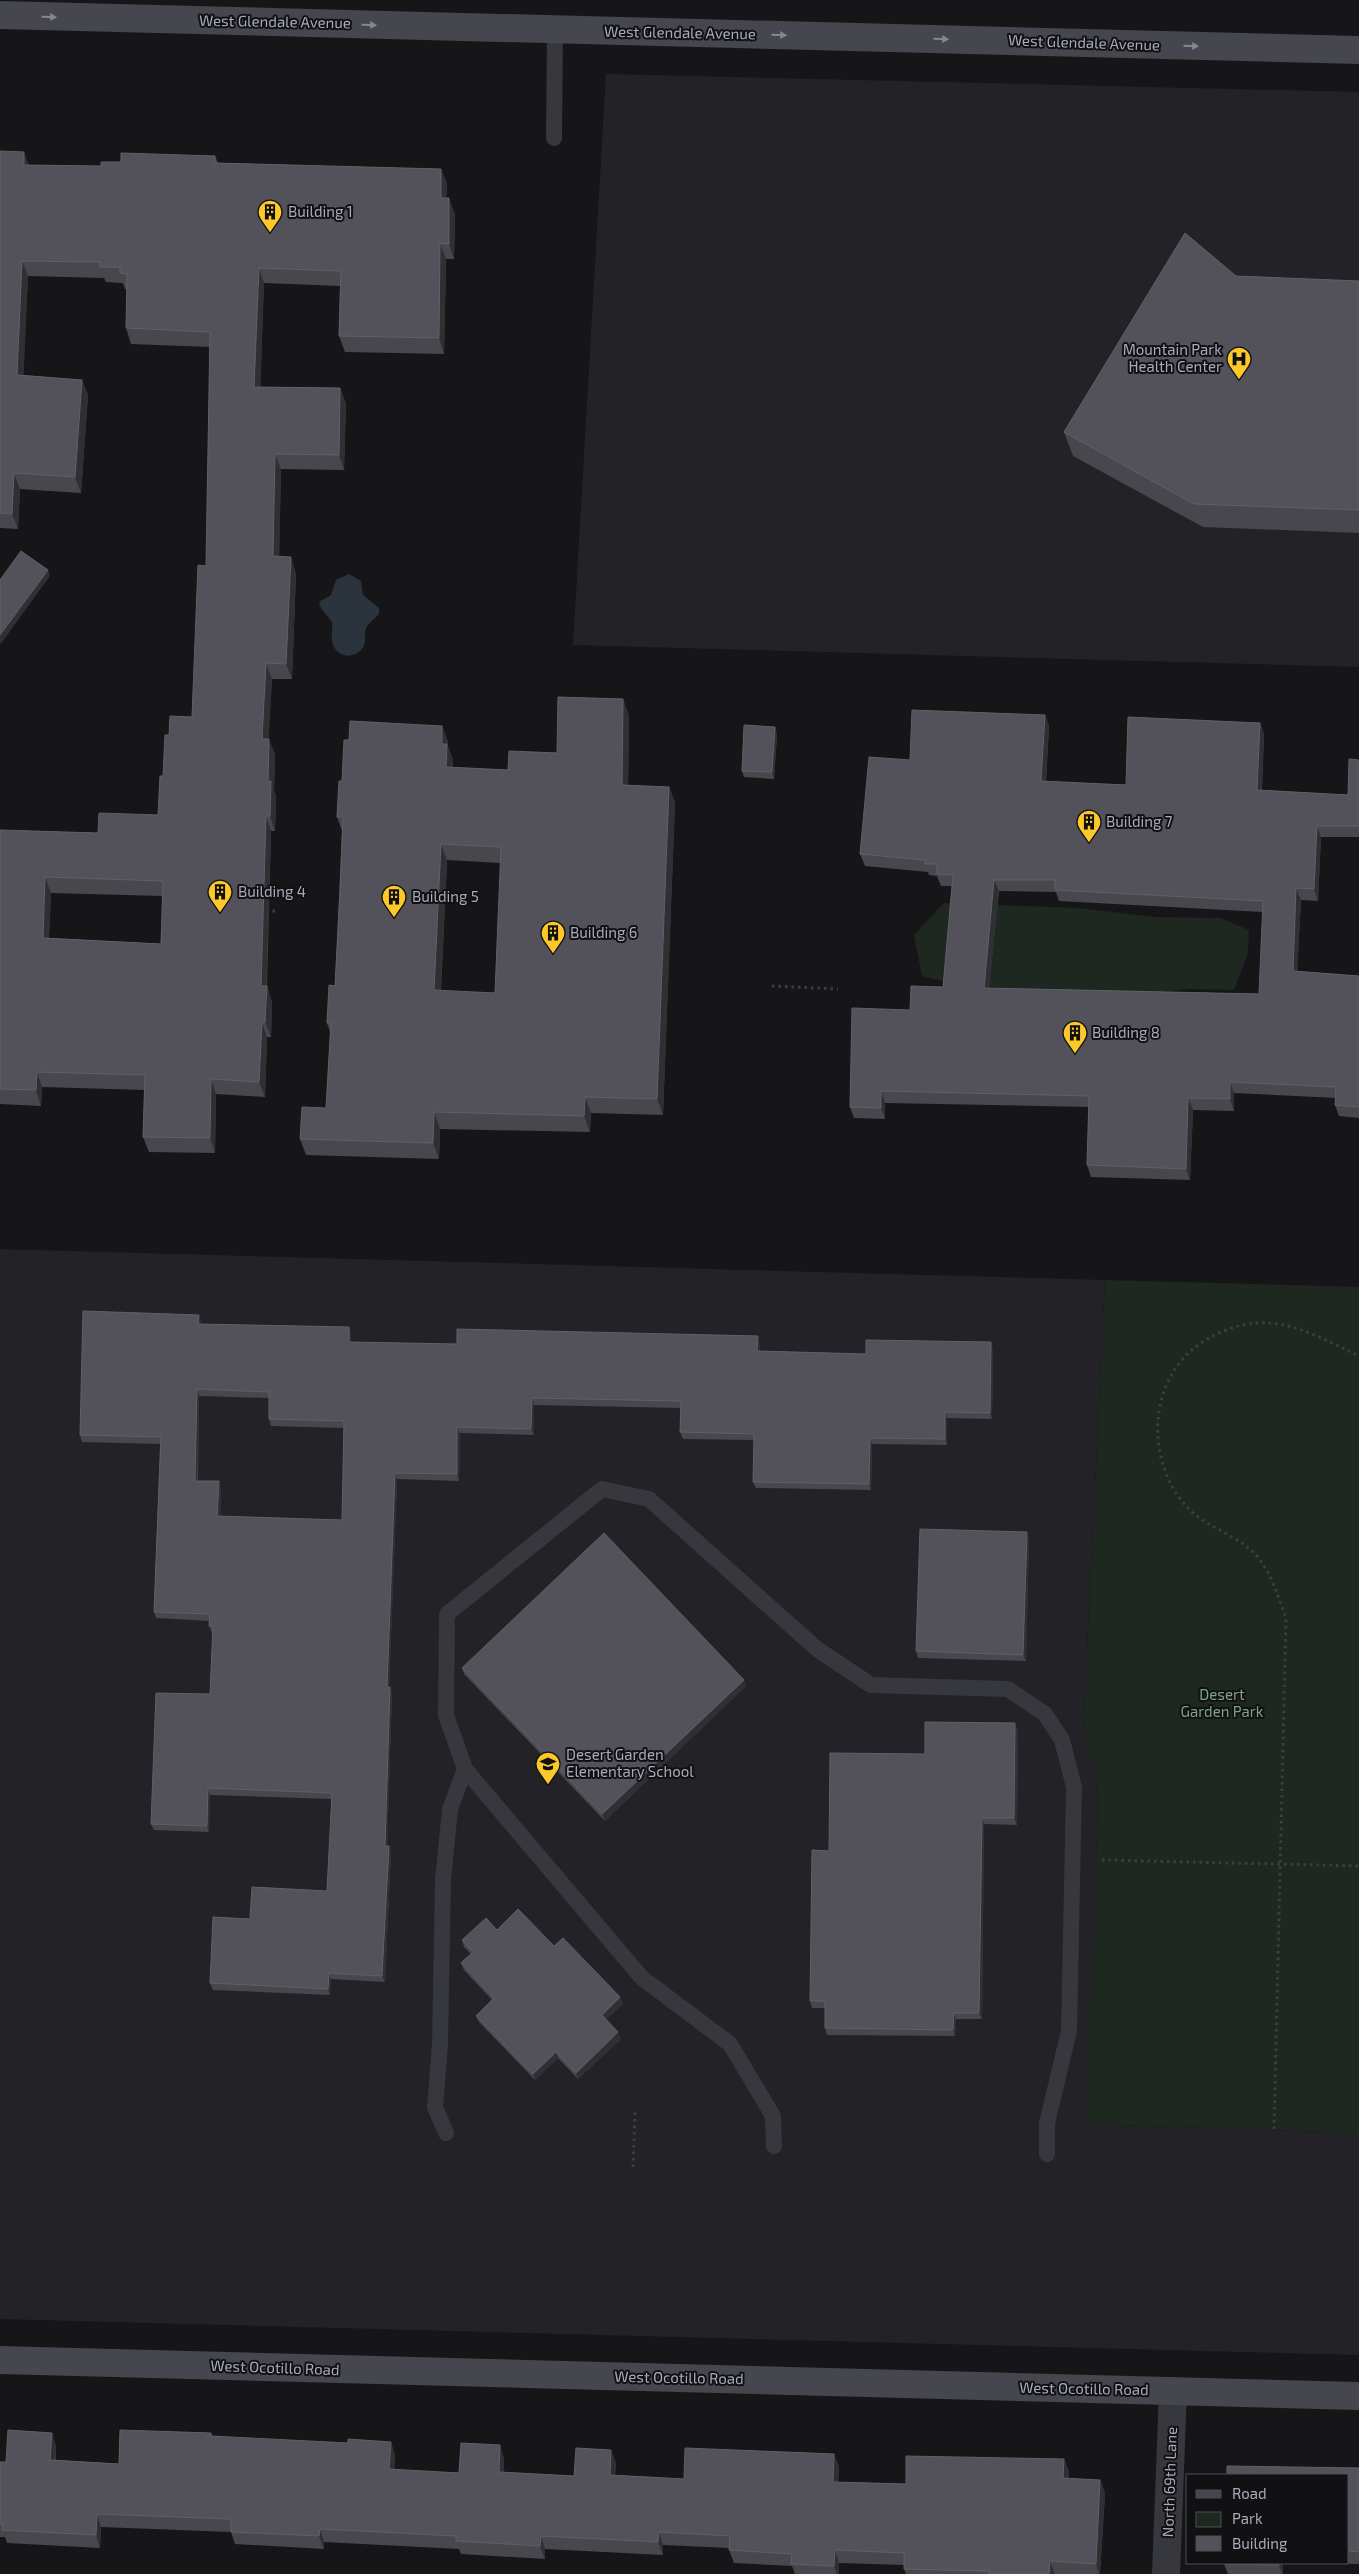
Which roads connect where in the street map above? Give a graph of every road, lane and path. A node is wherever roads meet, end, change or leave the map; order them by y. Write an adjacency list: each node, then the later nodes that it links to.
1 (0, 15): 2 (main road, West Glendale Avenue, one-way to 2)
2 (555, 30): 3 (main road, West Glendale Avenue, one-way to 3); 4 (lane)
3 (1359, 50)
4 (554, 138)
5 (262, 911): 6 (path)
6 (275, 912)
7 (772, 986): 8 (path)
8 (838, 989)
9 (1359, 1356): 12 (path)
10 (465, 1769): 16 (lane); 17 (lane); 18 (lane)
11 (1096, 1860): 12 (path)
12 (1280, 1863): 13 (path); 15 (path)
13 (1359, 1866)
14 (635, 2112): 19 (path)
15 (1274, 2129)
16 (446, 2133)
17 (774, 2146)
18 (1047, 2154)
19 (633, 2167)
20 (0, 2360): 21 (main road, West Ocotillo Road)
21 (1173, 2391): 22 (main road, West Ocotillo Road); 23 (street, North 69th Lane)
22 (1359, 2396)
23 (1166, 2574)

